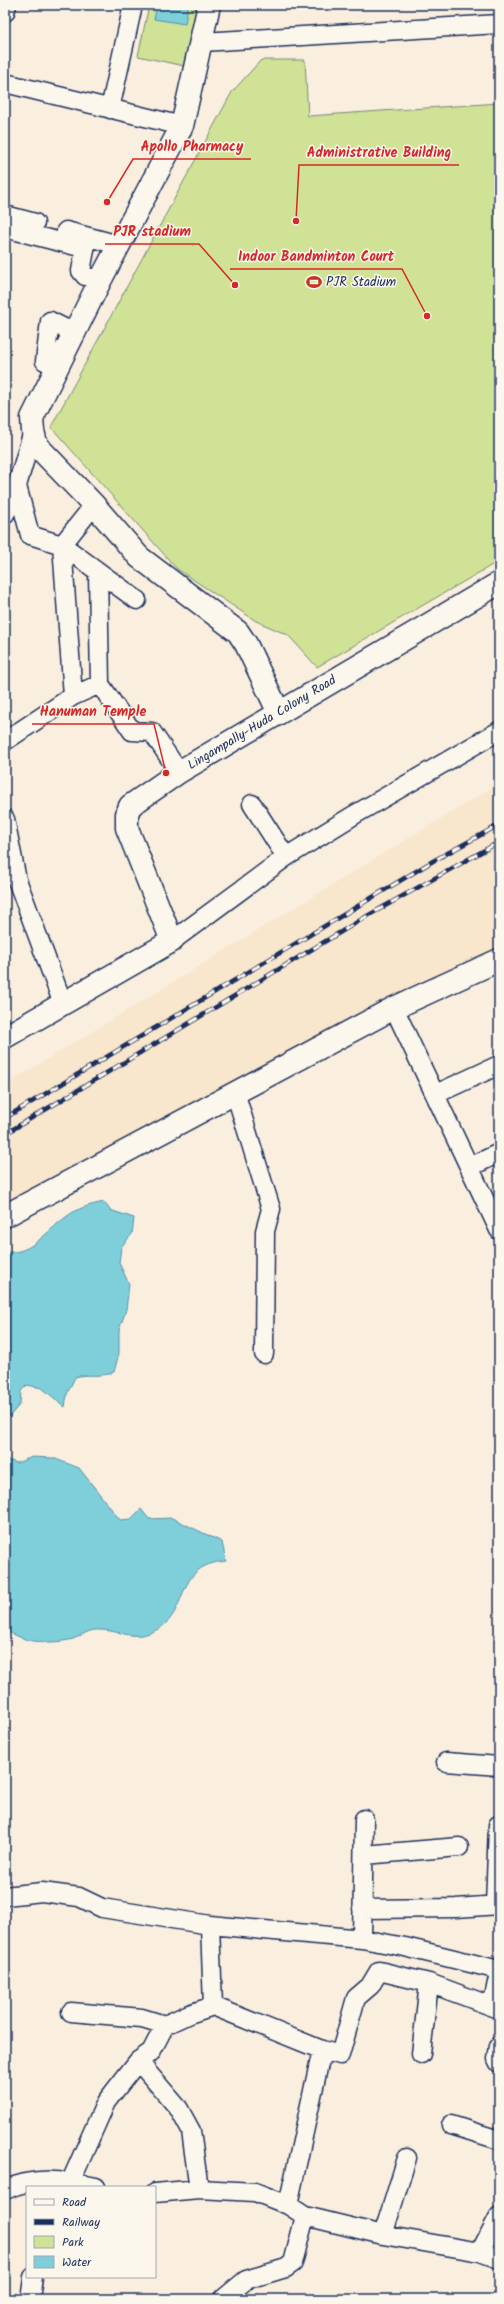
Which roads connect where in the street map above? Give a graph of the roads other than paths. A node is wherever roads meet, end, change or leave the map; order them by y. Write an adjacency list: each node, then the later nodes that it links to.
1 (7, 5): 4 (street)
2 (133, 5): 8 (street)
3 (210, 5): 6 (street)
4 (5, 12)
5 (499, 24): 6 (street)
6 (202, 42): 9 (street)
7 (5, 83): 8 (street)
8 (110, 109): 9 (street)
9 (182, 126): 12 (street)
10 (5, 215): 12 (street)
11 (5, 228): 13 (street)
12 (119, 245): 13 (street)
13 (101, 279): 14 (street)
14 (32, 431): 15 (street); 16 (street)
15 (17, 486): 17 (street); 18 (street)
16 (94, 505): 18 (street); 24 (street)
17 (6, 515)
18 (62, 545): 19 (street); 23 (street)
19 (98, 572): 21 (street); 22 (street)
20 (499, 583): 24 (street, Lingampally-Huda Colony Road)
21 (137, 600)
22 (100, 684): 23 (street); 27 (street)
23 (73, 696): 26 (street)
24 (279, 713): 27 (street, Lingampally-Huda Colony Road)
25 (499, 732): 30 (street)
26 (5, 741)
27 (180, 772): 32 (street, Lingampally-Huda Colony Road)
28 (252, 804): 30 (street)
29 (5, 819): 31 (street)
30 (286, 857): 32 (street)
31 (11, 884): 34 (street)
32 (172, 941): 34 (street)
33 (499, 960): 35 (street)
34 (63, 1004): 36 (street)
35 (394, 1008): 38 (street); 39 (street)
36 (5, 1037)
37 (499, 1065): 39 (street)
38 (235, 1092): 42 (street); 44 (street)
39 (436, 1094): 41 (street)
40 (499, 1153): 41 (street)
41 (470, 1167): 43 (street)
42 (5, 1216)
43 (499, 1230)
44 (264, 1354)
45 (446, 1762): 46 (street)
46 (499, 1766)
47 (364, 1819): 50 (street)
48 (498, 1825): 52 (street)
49 (459, 1847): 50 (street)
50 (364, 1855): 53 (street)
51 (5, 1896): 54 (street)
52 (497, 1905): 53 (street)
53 (362, 1909): 55 (street)
54 (210, 1925): 55 (street); 58 (street)
55 (362, 1939): 56 (street)
56 (499, 1972): 59 (street)
57 (429, 1983): 59 (street); 63 (street); 64 (street)
58 (213, 2006): 61 (street); 63 (street)
59 (496, 2008)
60 (71, 2012): 61 (street)
61 (165, 2025): 65 (street)
62 (499, 2046): 66 (street)
63 (322, 2050): 76 (street)
64 (421, 2054)
65 (138, 2061): 70 (street); 73 (street)
66 (499, 2063)
67 (451, 2124): 68 (street)
68 (499, 2140)
69 (407, 2158): 79 (street)
70 (71, 2181): 71 (street); 72 (street)
71 (41, 2184): 74 (street)
72 (92, 2186)
73 (199, 2189): 75 (street); 76 (street)
74 (5, 2190)
75 (156, 2193)
76 (288, 2205): 77 (street)
77 (305, 2216): 79 (street); 84 (street)
78 (499, 2216): 80 (street)
79 (383, 2235): 80 (street)
80 (480, 2252): 81 (street)
81 (499, 2259)
82 (33, 2278): 83 (street)
83 (30, 2299)
84 (223, 2299)

